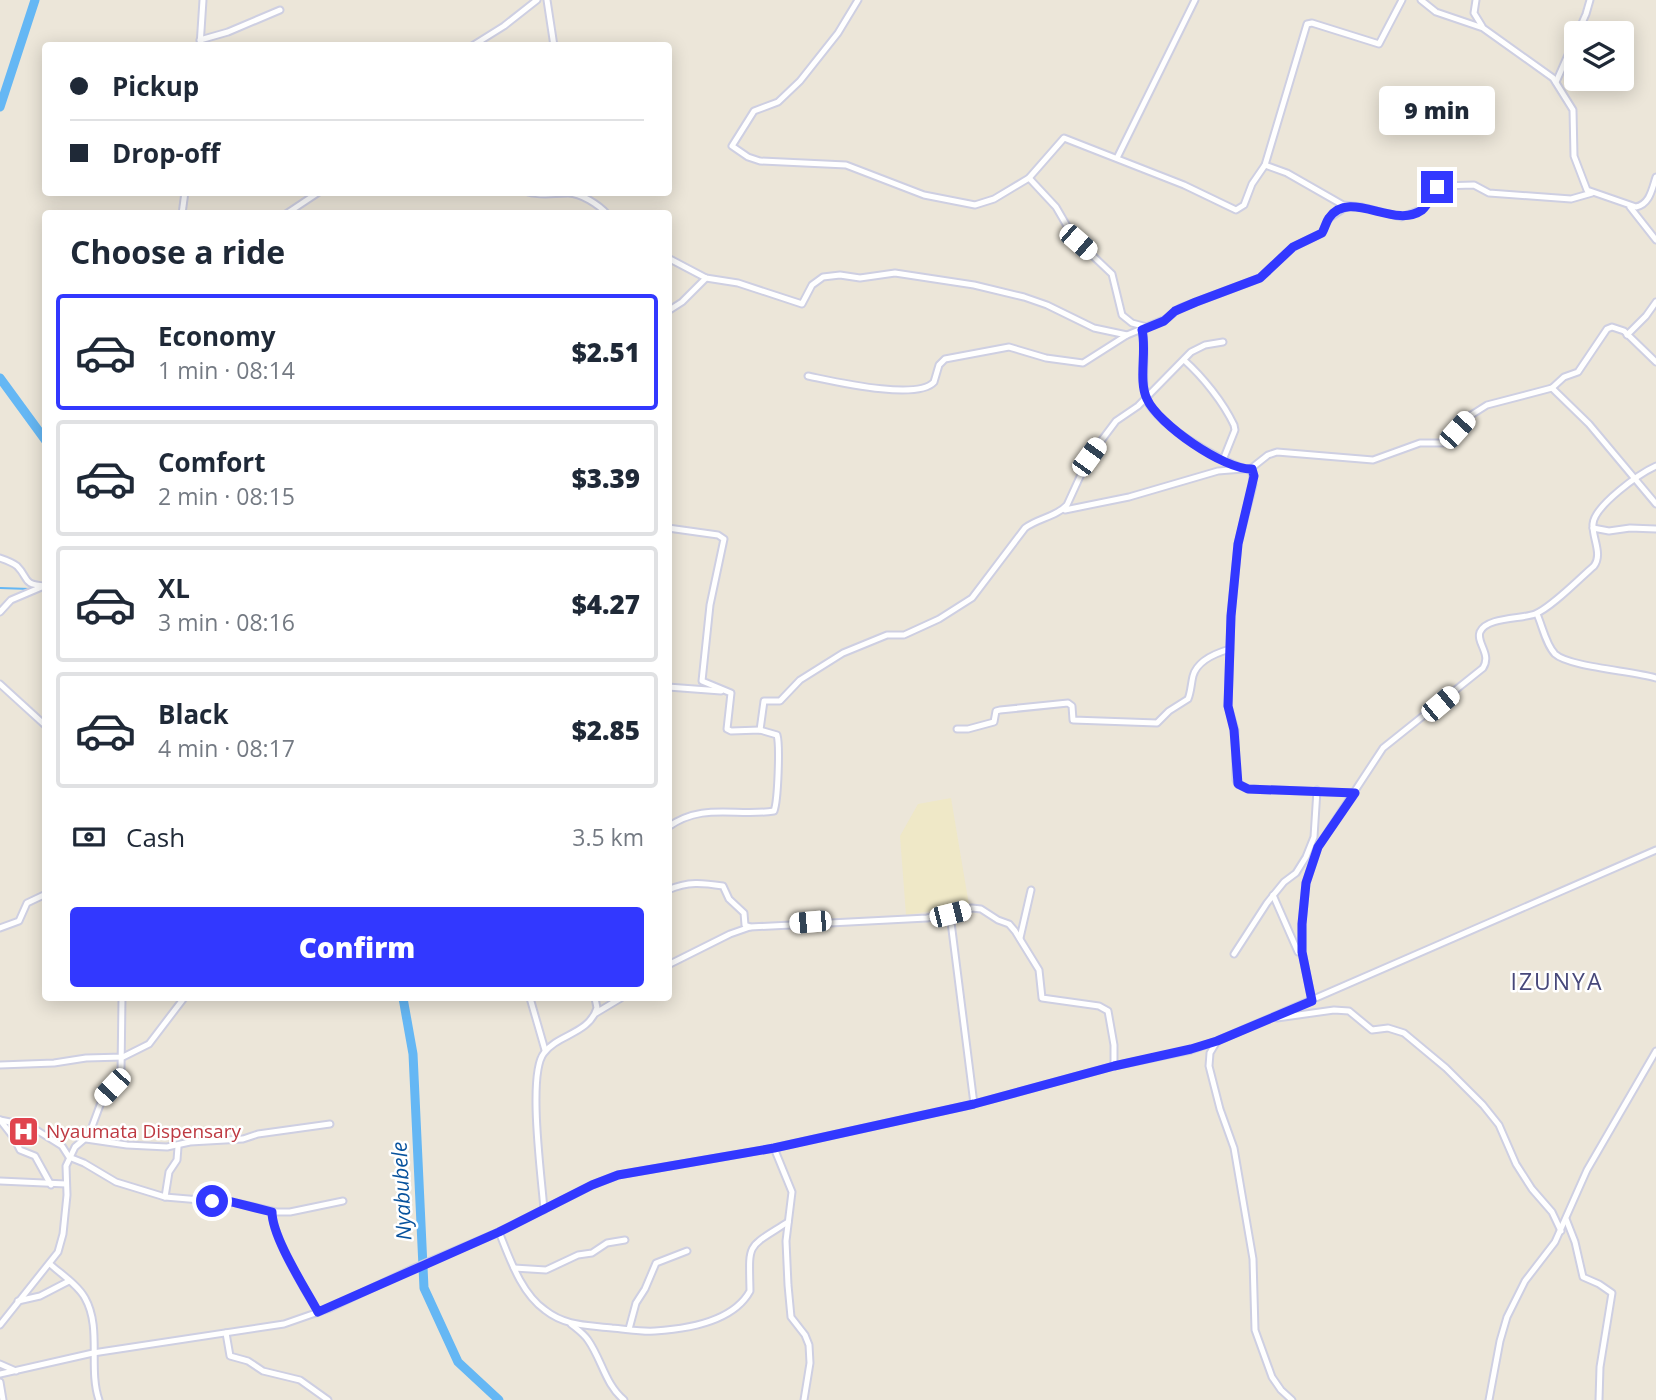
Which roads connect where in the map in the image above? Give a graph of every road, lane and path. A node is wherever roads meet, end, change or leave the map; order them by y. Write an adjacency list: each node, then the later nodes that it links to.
1 (203, 0): 12 (street)
2 (537, 0): 14 (street)
3 (547, 0): 15 (street)
4 (858, 0): 20 (street)
5 (1195, 0): 17 (street)
6 (1402, 0): 18 (street)
7 (1421, 0): 11 (street)
8 (1476, 0): 11 (street)
9 (1590, 0): 16 (street)
10 (280, 10): 13 (street)
11 (1483, 28): 16 (street)
12 (200, 42)
13 (203, 42)
14 (478, 42)
15 (553, 42)
16 (1556, 82): 21 (street)
17 (1117, 158): 18 (street); 20 (street)
18 (1265, 165): 24 (street)
19 (1656, 177): 25 (street)
20 (1029, 178): 33 (street)
21 (1592, 193): 24 (street); 25 (street)
22 (313, 196): 26 (street)
23 (580, 196): 27 (street)
24 (1346, 206): 33 (street)
25 (1630, 207): 28 (street)
26 (292, 210)
27 (601, 210)
28 (1656, 240)
29 (672, 260): 30 (street)
30 (706, 278): 32 (street); 34 (street)
31 (1656, 306): 35 (street)
32 (672, 308)
33 (1144, 328): 34 (street); 41 (street)
34 (1127, 335): 39 (street)
35 (1627, 335): 38 (street); 40 (street)
36 (1223, 342): 37 (street)
37 (1184, 360): 41 (street); 42 (street)
38 (1656, 362)
39 (808, 376)
40 (1552, 388): 44 (street); 45 (street)
41 (1145, 397): 42 (street); 47 (street)
42 (1223, 460): 44 (street)
43 (1656, 466): 45 (street)
44 (1248, 469): 47 (street); 56 (street)
45 (1635, 477): 46 (street); 48 (street)
46 (1656, 504)
47 (1062, 510): 63 (street)
48 (1593, 528): 50 (street); 55 (street)
49 (672, 529): 60 (street)
50 (1656, 529)
51 (0, 558): 52 (street)
52 (42, 585)
53 (42, 587): 54 (street)
54 (0, 612)
55 (1537, 614): 57 (street); 65 (street)
56 (1230, 649): 62 (street); 64 (street)
57 (1656, 678)
58 (0, 684): 61 (street)
59 (672, 687): 60 (street)
60 (728, 691): 63 (street)
61 (42, 722)
62 (957, 729)
63 (760, 730): 66 (street)
64 (1317, 790): 65 (street); 70 (street)
65 (1355, 793): 84 (street)
66 (672, 824)
67 (1656, 850): 84 (street)
68 (672, 888): 73 (street)
69 (1031, 890): 75 (street)
70 (1273, 895): 76 (street); 77 (street)
71 (42, 896): 74 (street)
72 (950, 914): 73 (street); 75 (street); 93 (street)
73 (750, 927): 78 (street)
74 (0, 928)
75 (1020, 939): 92 (street)
76 (1297, 952)
77 (1234, 954)
78 (672, 963)
79 (122, 1001): 90 (street)
80 (182, 1001): 90 (street)
81 (531, 1001): 88 (street)
82 (595, 1001): 85 (street)
83 (616, 1001): 85 (street)
84 (1312, 1001): 86 (street)
85 (596, 1013): 88 (street)
86 (1267, 1019): 87 (street); 108 (street)
87 (1217, 1041): 92 (street); 131 (street)
88 (545, 1050): 104 (street)
89 (1656, 1051): 106 (street)
90 (123, 1057): 91 (street); 95 (street)
91 (0, 1065)
92 (1114, 1066): 93 (street)
93 (974, 1104): 97 (street)
94 (330, 1124): 96 (street)
95 (86, 1139): 96 (street); 98 (street)
96 (178, 1147): 102 (street)
97 (774, 1148): 104 (street); 107 (street)
98 (69, 1157): 100 (street); 101 (street); 102 (street)
99 (0, 1181): 101 (street)
100 (66, 1184): 101 (street); 112 (street)
101 (51, 1185)
102 (165, 1197): 105 (street)
103 (343, 1201): 105 (street)
104 (544, 1210): 109 (street)
105 (272, 1212): 116 (street)
106 (1566, 1219): 108 (street); 133 (street)
107 (788, 1222): 119 (street); 130 (street)
108 (1561, 1231): 132 (street)
109 (499, 1232): 113 (street); 116 (street)
110 (625, 1240): 113 (street)
111 (687, 1251): 119 (street)
112 (50, 1264): 114 (street); 115 (street)
113 (514, 1268): 117 (street)
114 (69, 1281): 115 (street); 121 (street)
115 (18, 1301): 118 (street)
116 (318, 1312): 120 (street)
117 (571, 1324): 119 (street); 129 (street)
118 (0, 1325)
119 (629, 1329)
120 (226, 1333): 121 (street); 128 (street)
121 (93, 1353): 123 (street); 127 (street)
122 (0, 1364): 123 (street)
123 (16, 1371): 124 (street)
124 (0, 1374)
125 (0, 1382): 126 (street)
126 (4, 1400)
127 (99, 1400)
128 (328, 1400)
129 (624, 1400)
130 (804, 1400)
131 (1292, 1400)
132 (1489, 1400)
133 (1599, 1400)

